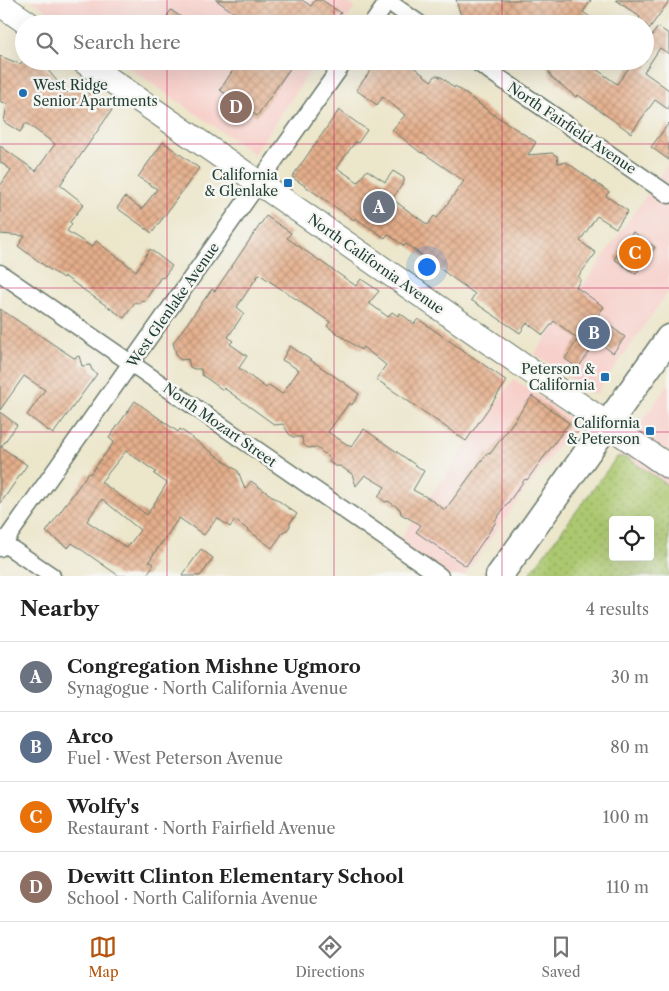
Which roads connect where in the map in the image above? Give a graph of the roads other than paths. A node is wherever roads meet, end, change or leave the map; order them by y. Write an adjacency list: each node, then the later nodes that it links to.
1 (387, 0): 4 (street); 5 (street)
2 (0, 4): 3 (main road)
3 (16, 15)
4 (378, 15)
5 (408, 15)
6 (96, 70): 9 (main road, North California Avenue)
7 (340, 70): 9 (street, West Glenlake Avenue)
8 (488, 70): 10 (street, North Fairfield Avenue)
9 (259, 183): 13 (street, West Glenlake Avenue); 14 (main road, North California Avenue)
10 (669, 194)
11 (0, 273): 13 (street, North Mozart Street)
12 (669, 338): 14 (main road)
13 (131, 364): 16 (street, West Glenlake Avenue); 18 (street, North Mozart Street)
14 (607, 425): 15 (main road, North California Avenue); 19 (main road)
15 (669, 467)
16 (1, 544): 17 (street)
17 (52, 576)
18 (440, 576)
19 (498, 576)

